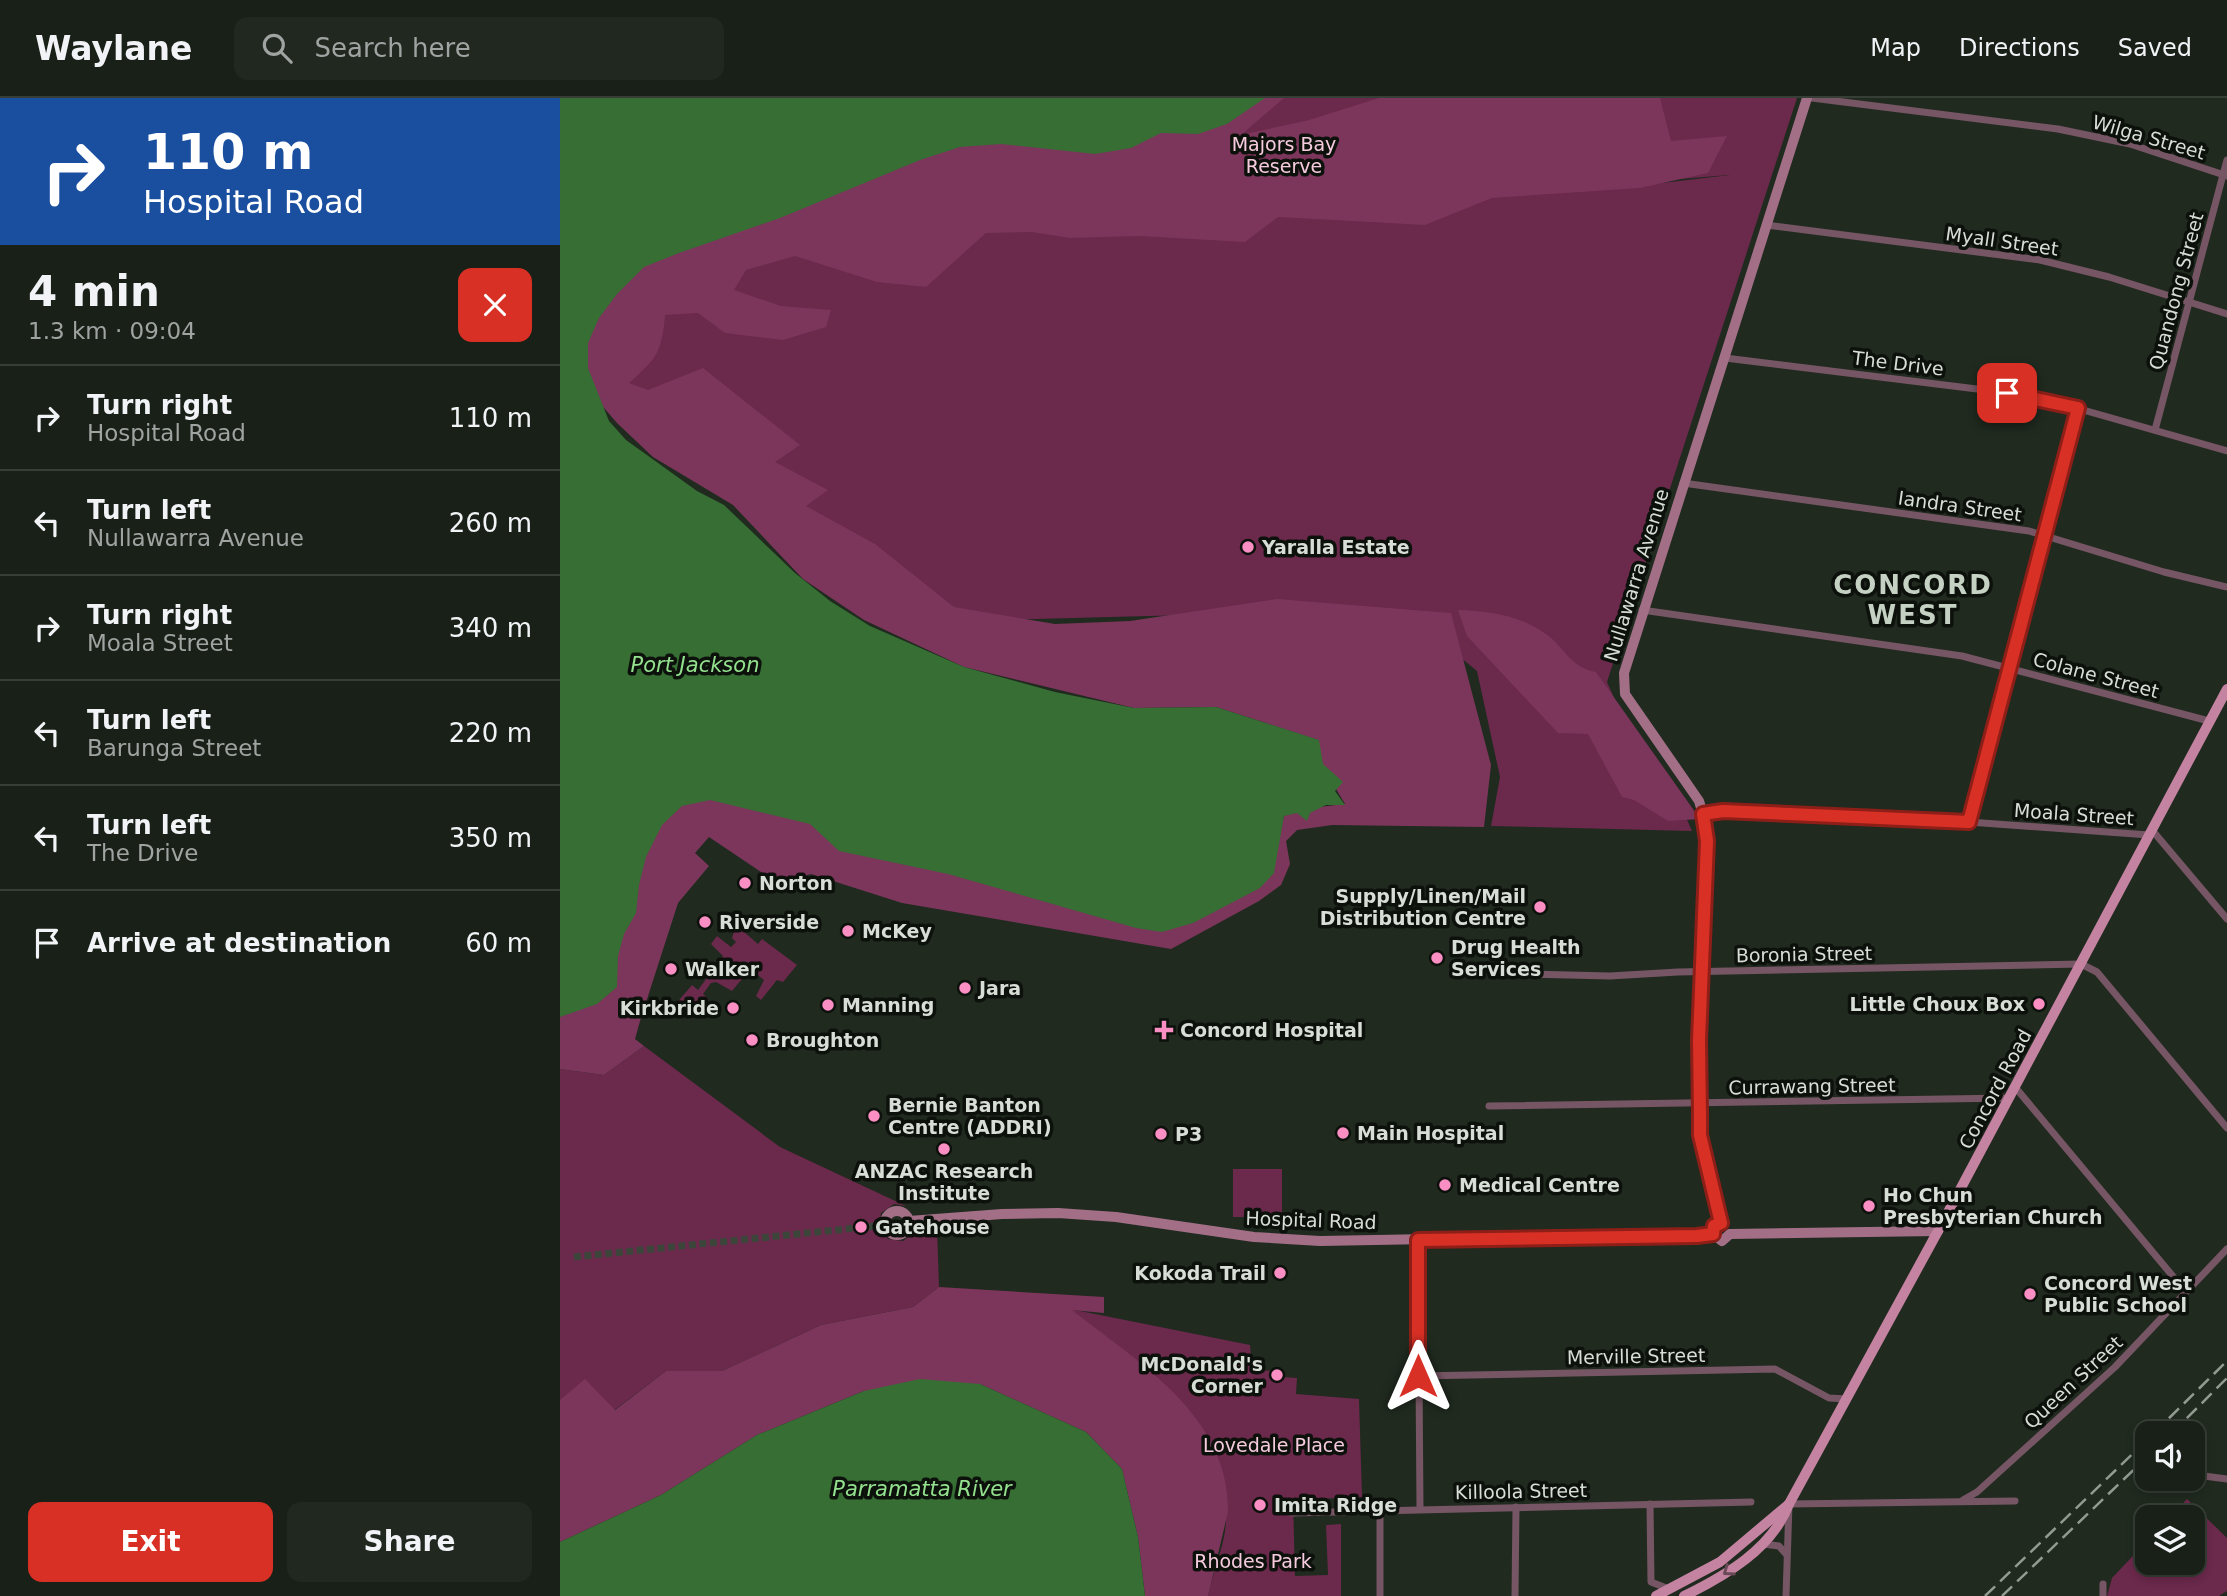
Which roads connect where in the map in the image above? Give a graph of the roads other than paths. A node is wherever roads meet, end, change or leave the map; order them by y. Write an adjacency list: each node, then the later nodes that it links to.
1 (1807, 98): 5 (main road, Nullawarra Avenue)
2 (1812, 98): 4 (street, Wilga Street)
3 (2227, 160): 4 (street, Quandong Street)
4 (2225, 175): 6 (street, Quandong Street)
5 (1766, 225): 6 (street, Myall Street); 8 (main road, Nullawarra Avenue)
6 (2189, 304): 7 (street, Myall Street); 10 (street, Quandong Street)
7 (2227, 314)
8 (1725, 358): 9 (street, The Drive); 12 (main road, Nullawarra Avenue)
9 (2078, 408): 10 (street, The Drive); 13 (street)
10 (2155, 430): 11 (street, The Drive)
11 (2227, 451)
12 (1683, 483): 13 (street, Iandra Street); 15 (main road, Nullawarra Avenue)
13 (2043, 536): 14 (street, Iandra Street); 16 (street)
14 (2227, 587)
15 (1642, 610): 16 (street, Colane Street); 20 (main road, Nullawarra Avenue)
16 (2008, 668): 19 (street, Colane Street); 21 (street)
17 (2227, 689): 18 (main road, Concord Road)
18 (2224, 704): 19 (main road, Concord Road)
19 (2209, 721): 22 (main road, Concord Road)
20 (1703, 814): 21 (street, Moala Street); 25 (main road, Nullawarra Avenue)
21 (1969, 822): 22 (street, Moala Street)
22 (2151, 832): 23 (street); 24 (main road, Concord Road)
23 (2227, 919)
24 (2081, 964): 25 (street, Boronia Street); 27 (main road, Concord Road); 31 (street)
25 (1701, 971): 26 (street, Boronia Street); 29 (main road, Nullawarra Avenue)
26 (1528, 974)
27 (2015, 1087): 28 (main road, Concord Road); 39 (street)
28 (2010, 1098): 29 (street, Currawang Street); 34 (main road, Concord Road)
29 (1699, 1104): 30 (street, Currawang Street); 33 (main road, Nullawarra Avenue)
30 (1489, 1106)
31 (2227, 1128)
32 (909, 1220): 37 (main road, Hospital Road)
33 (1721, 1223): 35 (main road); 36 (main road)
34 (1938, 1231): 36 (main road); 41 (main road, Concord Road)
35 (1713, 1234): 36 (main road); 37 (main road, Hospital Road)
36 (1731, 1234)
37 (1418, 1240): 40 (street)
38 (2227, 1249): 39 (street, Queen Street)
39 (2186, 1292): 44 (street, Queen Street)
40 (1418, 1376): 41 (street, Merville Street); 50 (street)
41 (1848, 1399): 48 (main road, Concord Road)
42 (2205, 1476): 43 (street)
43 (2227, 1479)
44 (1963, 1500): 45 (street); 48 (street)
45 (2015, 1501)
46 (1751, 1503): 47 (street, Killoola Street)
47 (1650, 1504): 49 (street, Killoola Street); 56 (street)
48 (1789, 1504): 53 (main road, Concord Road); 54 (street); 56 (main road, Concord Road)
49 (1516, 1507): 50 (street, Killoola Street); 58 (street)
50 (1420, 1508): 51 (street, Killoola Street)
51 (1380, 1510): 52 (street, Killoola Street); 57 (street)
52 (1291, 1513)
53 (1763, 1544): 54 (street); 60 (main road, Concord Road, one-way to 60)
54 (1787, 1555): 61 (street)
55 (2103, 1584): 62 (street)
56 (1670, 1590): 59 (main road, Concord Road)
57 (1380, 1596)
58 (1515, 1596)
59 (1656, 1596)
60 (1684, 1596)
61 (1786, 1596)
62 (2103, 1596)

